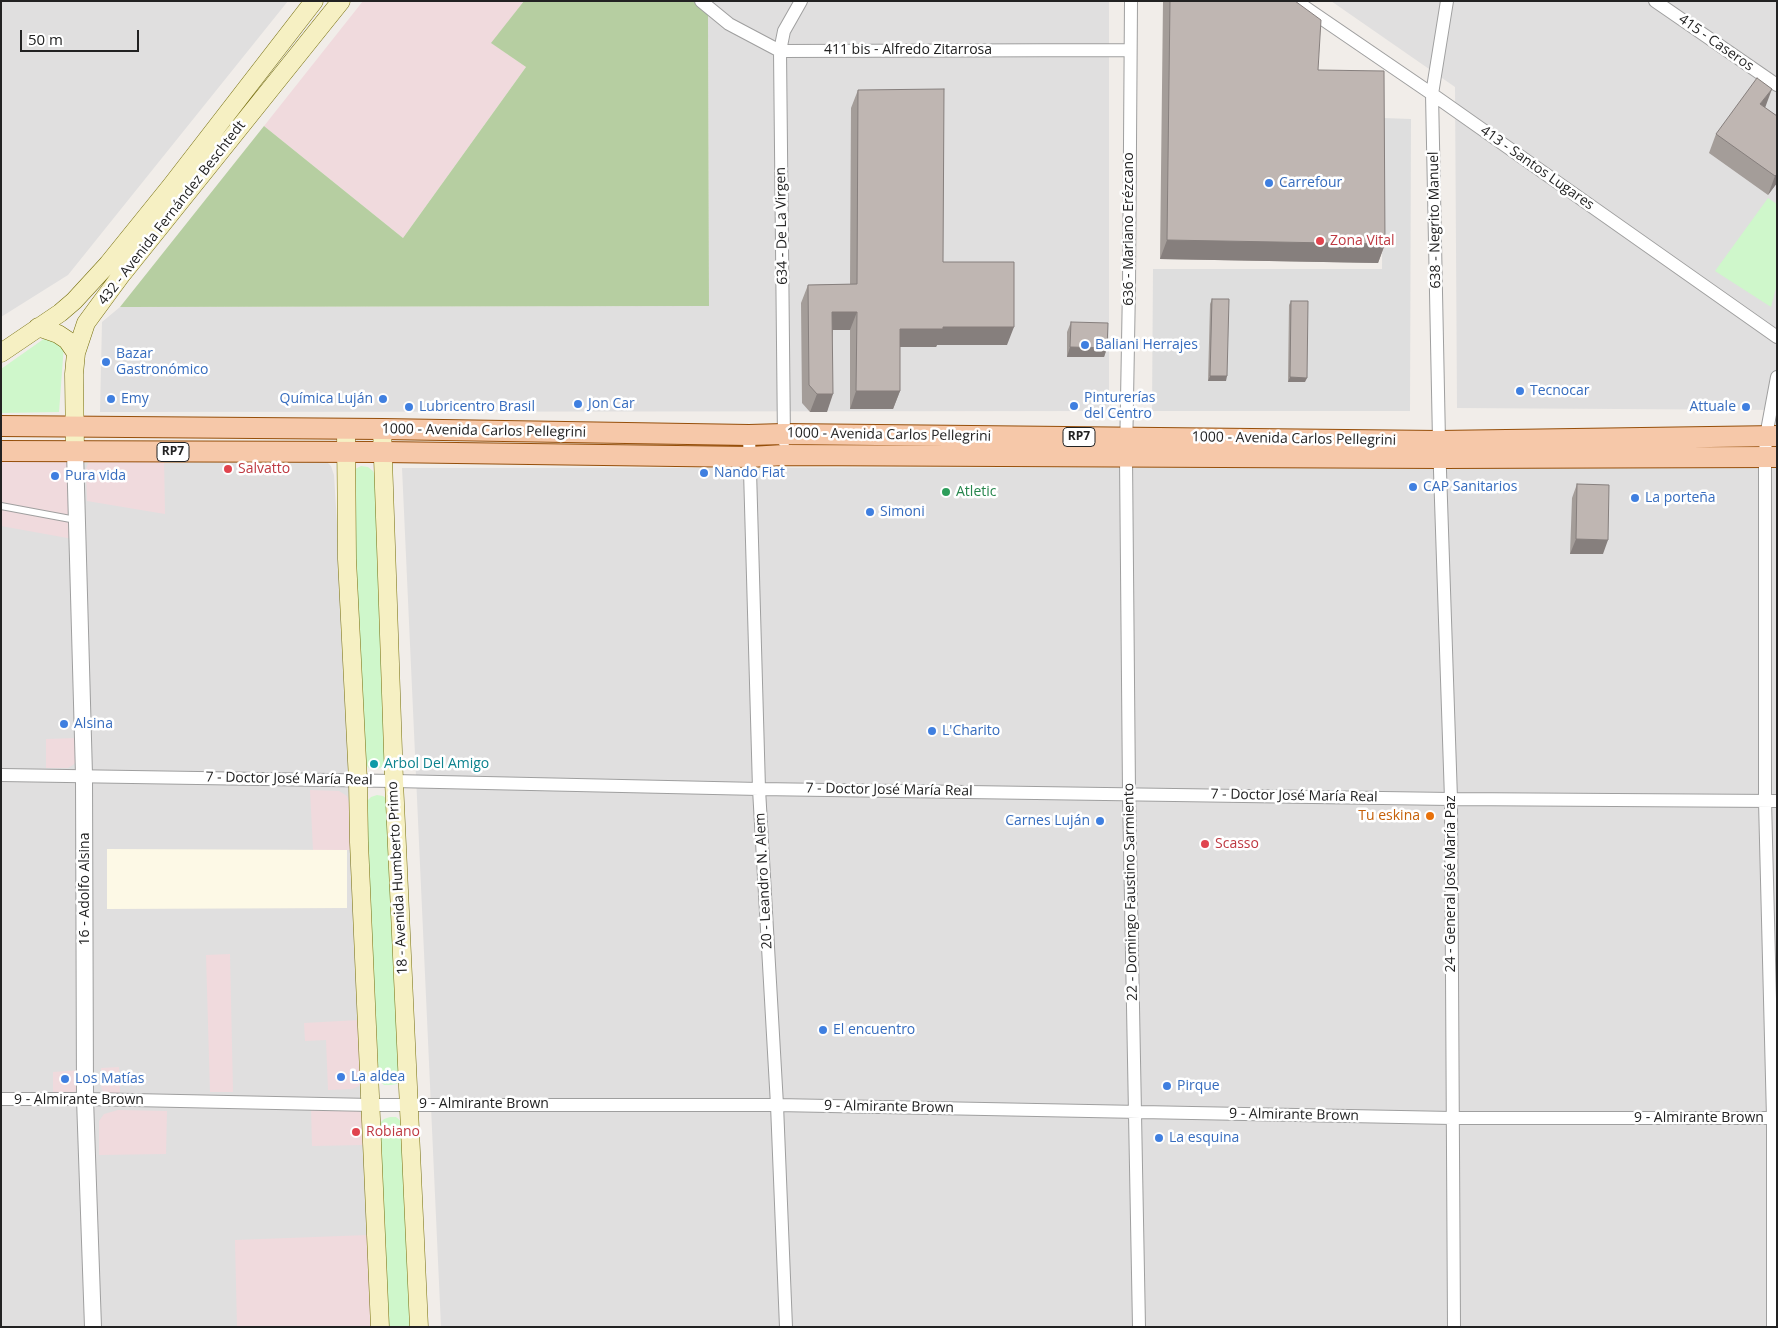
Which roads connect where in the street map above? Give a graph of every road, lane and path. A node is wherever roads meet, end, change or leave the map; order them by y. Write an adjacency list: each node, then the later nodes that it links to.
1 (314, 1): 13 (main road, 432 - Avenida Fernández Beschtedt)
2 (341, 1): 16 (main road, 432 - Avenida Fernández Beschtedt)
3 (701, 1): 9 (street, 411 bis - Alfredo Zitarrosa)
4 (801, 1): 9 (street, 634 - De La Virgen)
5 (1131, 1): 10 (street, 636 - Mariano Erézcano)
6 (1296, 1): 12 (street, 413 - Santos Lugares)
7 (1447, 1): 12 (street, 638 - Negrito Manuel)
8 (1655, 1): 11 (street, 415 - Caseros)
9 (780, 50): 10 (street, 411 bis - Alfredo Zitarrosa); 22 (street, 634 - De La Virgen)
10 (1130, 50): 25 (street, 636 - Mariano Erézcano)
11 (1777, 86)
12 (1432, 94): 14 (street, 413 - Santos Lugares); 26 (street, 638 - Negrito Manuel)
13 (38, 327): 15 (main road, 432 - Avenida Fernández Beschtedt); 16 (main road)
14 (1777, 337)
15 (1, 353)
16 (76, 353): 19 (main road, 432 - Avenida Fernández Beschtedt)
17 (1777, 377): 24 (street)
18 (1, 426): 19 (main road, 1000 - Avenida Carlos Pellegrini / RP7)
19 (75, 428): 21 (main road, 1000 - Avenida Carlos Pellegrini / RP7); 28 (main road, 432 - Avenida Fernández Beschtedt)
20 (382, 429): 21 (main road, 1000 - Avenida Carlos Pellegrini / RP7); 23 (main road, 1000 - Avenida Carlos Pellegrini / RP7); 30 (main road, 18 - Avenida Humberto Primo)
21 (346, 430): 29 (main road)
22 (784, 434): 23 (main road, 1000 - Avenida Carlos Pellegrini / RP7); 25 (main road, 1000 - Avenida Carlos Pellegrini / RP7); 31 (street, 634 - De La Virgen)
23 (749, 435): 32 (street, 20 - Leandro N. Alem)
24 (1771, 436): 26 (main road, 1000 - Avenida Carlos Pellegrini / RP7); 33 (street)
25 (1126, 447): 26 (main road, 1000 - Avenida Carlos Pellegrini / RP7); 31 (main road, 1000 - Avenida Carlos Pellegrini / RP7); 41 (street, 22 - Domingo Faustino Sarmiento)
26 (1439, 450): 33 (main road, 1000 - Avenida Carlos Pellegrini / RP7); 42 (street, 24 - General José María Paz)
27 (1, 451): 28 (main road, 1000 - Avenida Carlos Pellegrini / RP7)
28 (75, 451): 29 (main road, 1000 - Avenida Carlos Pellegrini / RP7); 35 (street, 16 - Adolfo Alsina)
29 (346, 452): 30 (main road, 1000 - Avenida Carlos Pellegrini / RP7); 38 (main road)
30 (383, 452): 32 (main road, 1000 - Avenida Carlos Pellegrini / RP7); 39 (main road, 18 - Avenida Humberto Primo)
31 (784, 455): 32 (main road, 1000 - Avenida Carlos Pellegrini / RP7)
32 (750, 457): 40 (street, 20 - Leandro N. Alem)
33 (1771, 457): 43 (street)
34 (1, 506): 35 (lane)
35 (78, 520): 37 (street, 16 - Adolfo Alsina)
36 (1, 775): 37 (street, 7 - Doctor José María Real)
37 (84, 775): 38 (street, 7 - Doctor José María Real); 45 (street, 16 - Adolfo Alsina)
38 (358, 781): 39 (street, 7 - Doctor José María Real); 47 (main road)
39 (394, 781): 40 (street, 7 - Doctor José María Real); 46 (main road, 18 - Avenida Humberto Primo)
40 (759, 789): 41 (street, 7 - Doctor José María Real); 48 (street, 20 - Leandro N. Alem)
41 (1129, 793): 42 (street, 7 - Doctor José María Real); 49 (street, 22 - Domingo Faustino Sarmiento)
42 (1451, 799): 43 (street, 7 - Doctor José María Real); 50 (street, 24 - General José María Paz)
43 (1771, 801): 51 (street)
44 (1, 1099): 45 (street, 9 - Almirante Brown)
45 (84, 1099): 47 (street, 9 - Almirante Brown); 52 (street, 16 - Adolfo Alsina)
46 (409, 1104): 47 (street, 9 - Almirante Brown); 48 (street, 9 - Almirante Brown); 54 (main road, 18 - Avenida Humberto Primo)
47 (371, 1105): 53 (main road)
48 (777, 1105): 49 (street, 9 - Almirante Brown); 55 (street, 20 - Leandro N. Alem)
49 (1135, 1111): 50 (street, 9 - Almirante Brown); 56 (street, 22 - Domingo Faustino Sarmiento)
50 (1452, 1118): 51 (street, 9 - Almirante Brown); 57 (street, 24 - General José María Paz)
51 (1775, 1118): 58 (street)
52 (93, 1327)
53 (380, 1327)
54 (419, 1327)
55 (786, 1327)
56 (1139, 1327)
57 (1454, 1327)
58 (1773, 1327)

